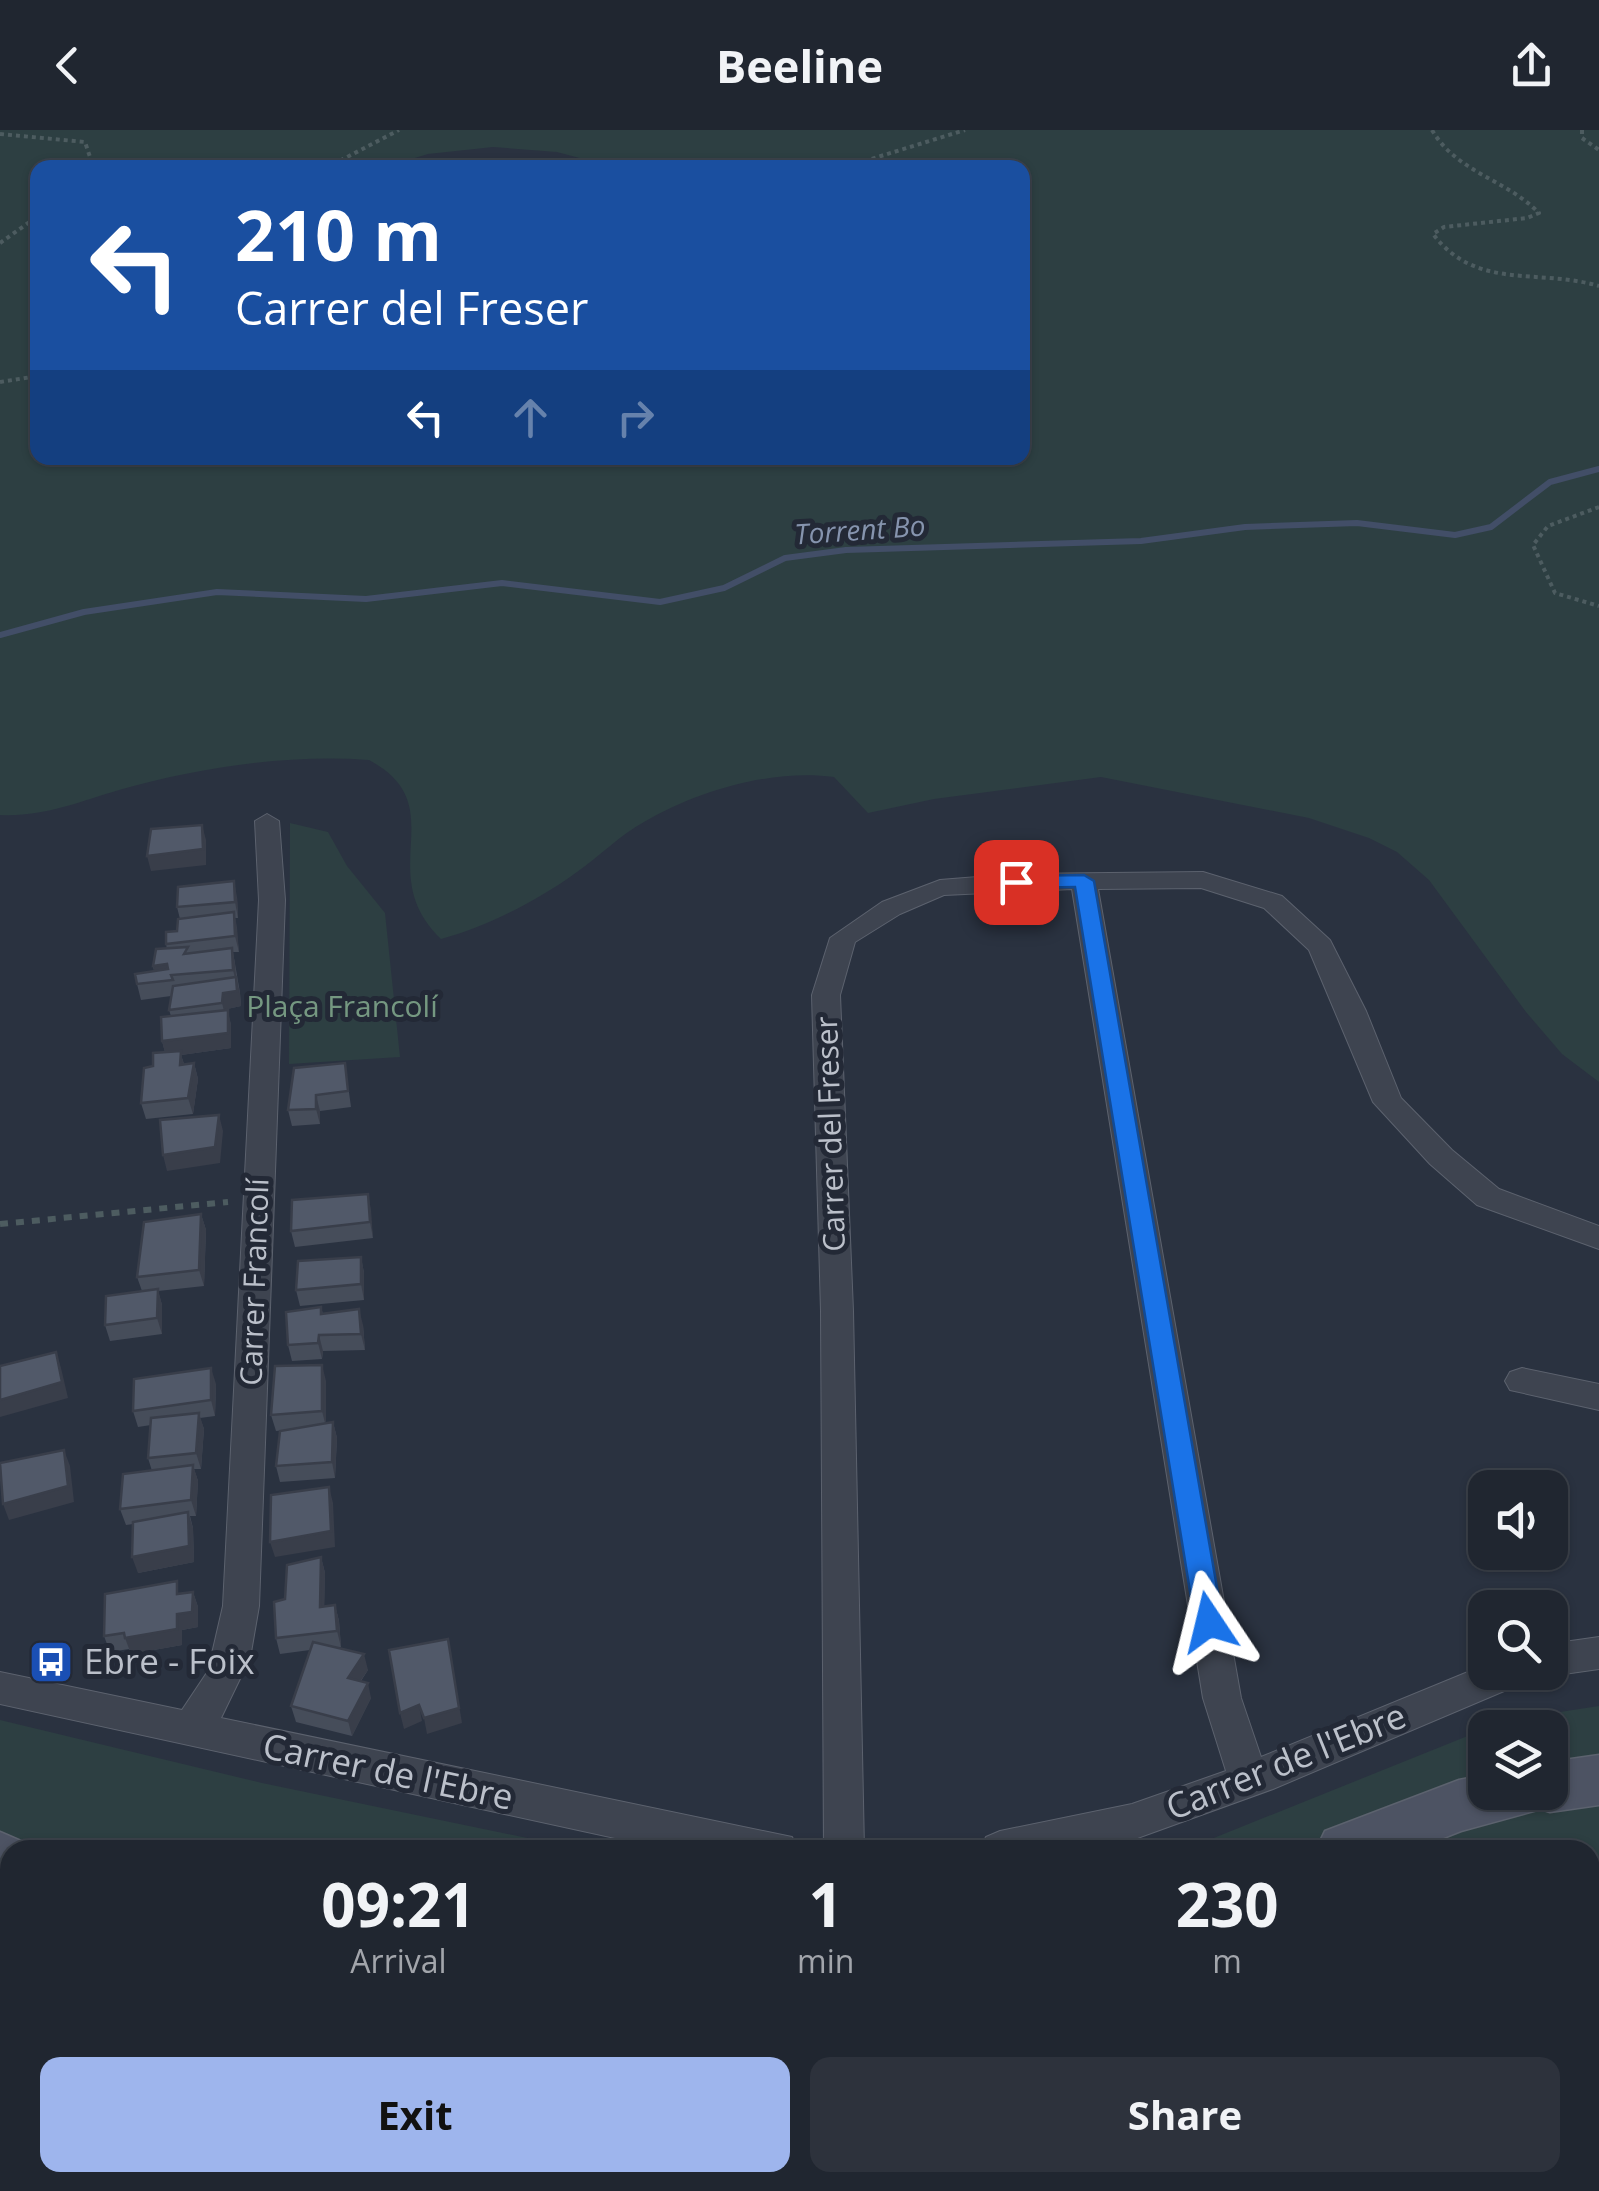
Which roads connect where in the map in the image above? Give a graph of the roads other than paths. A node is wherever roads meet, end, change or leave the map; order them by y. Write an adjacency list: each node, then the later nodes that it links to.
1 (267, 820): 10 (street, Carrer Francolí)
2 (1084, 881): 3 (street, Carrer del Freser); 11 (street); 16 (street, Carrer del Freser)
3 (1599, 1238)
4 (1522, 1380): 5 (street)
5 (1599, 1397)
6 (1599, 1653): 7 (street)
7 (1568, 1657)
8 (0, 1688): 10 (street, Carrer de l'Ebre)
9 (1468, 1689): 11 (street, Carrer de l'Ebre)
10 (190, 1730): 15 (street, Carrer de l'Ebre)
11 (1249, 1780): 17 (street, Carrer de l'Ebre)
12 (1599, 1780): 13 (main road)
13 (1568, 1784)
14 (1468, 1804): 18 (main road)
15 (709, 1840)
16 (844, 1840)
17 (1060, 1840)
18 (1370, 1840)

